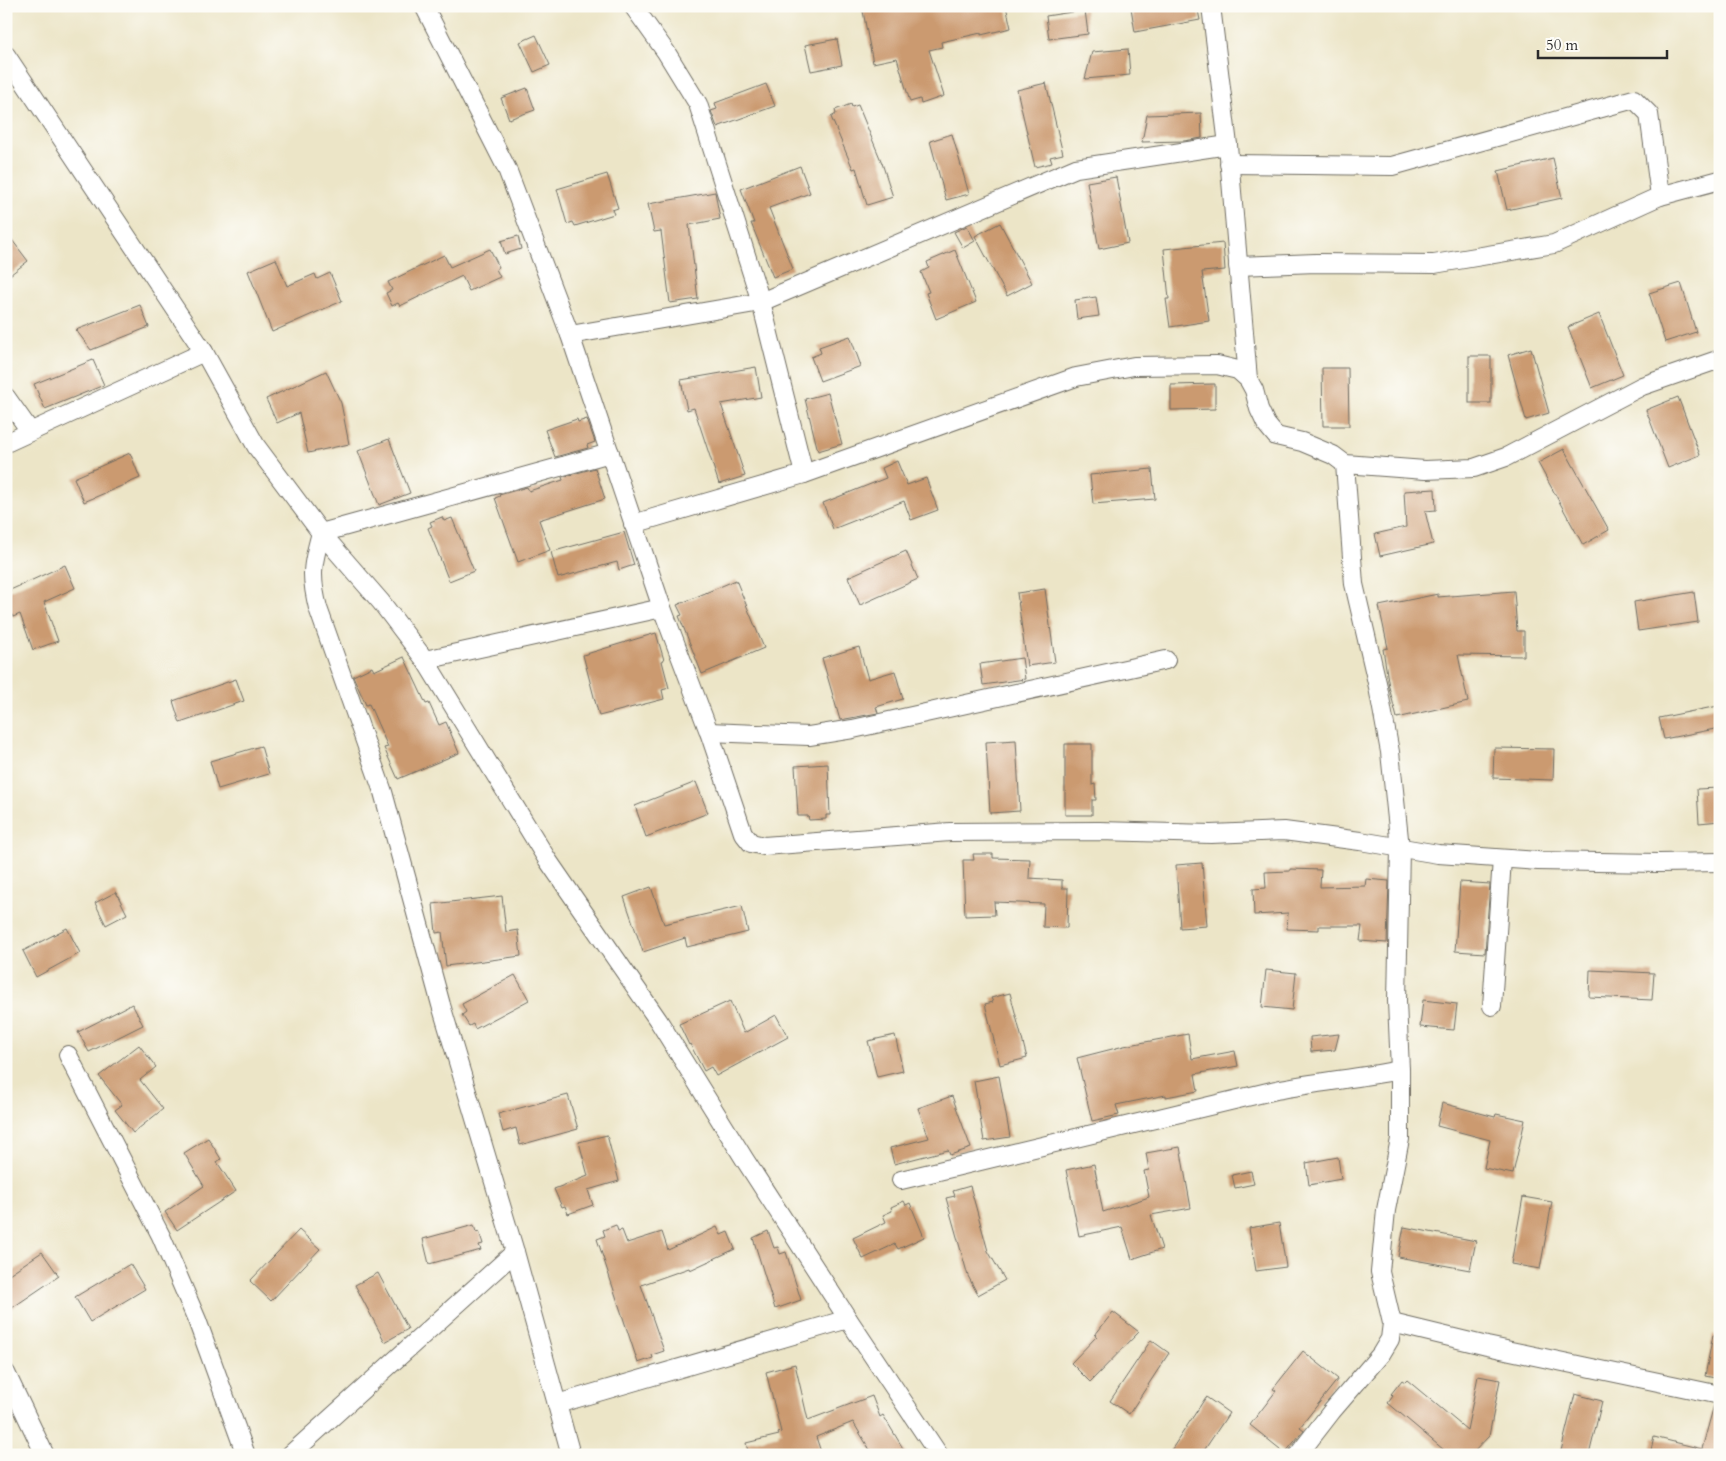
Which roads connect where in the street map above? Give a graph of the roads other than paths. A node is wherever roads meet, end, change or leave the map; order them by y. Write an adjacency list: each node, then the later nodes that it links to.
1 (424, 6): 11 (street)
2 (633, 6): 10 (street)
3 (1211, 6): 5 (street)
4 (6, 55): 12 (street)
5 (1228, 145): 6 (street); 10 (street)
6 (1229, 164): 8 (street); 9 (street)
7 (1720, 180): 8 (street)
8 (1660, 196): 9 (street)
9 (1238, 266): 14 (street)
10 (761, 302): 11 (street); 20 (street)
11 (570, 335): 18 (street)
12 (204, 352): 16 (street); 22 (street)
13 (1720, 359): 19 (street)
14 (1248, 379): 19 (street); 20 (street)
15 (6, 397): 16 (street)
16 (30, 431): 17 (street)
17 (6, 443)
18 (610, 453): 21 (street); 22 (street)
19 (1345, 464): 27 (street)
20 (804, 474): 21 (street)
21 (633, 524): 23 (street)
22 (321, 533): 24 (street); 34 (street)
23 (662, 608): 24 (street); 26 (street)
24 (425, 660): 35 (street)
25 (1166, 660): 26 (street)
26 (709, 732): 27 (street)
27 (1400, 848): 28 (street); 32 (street)
28 (1502, 858): 29 (street); 30 (street)
29 (1720, 862)
30 (1492, 1006)
31 (68, 1055): 41 (street)
32 (1400, 1070): 33 (street); 36 (street)
33 (901, 1180)
34 (515, 1252): 39 (street); 42 (street)
35 (848, 1319): 39 (street); 44 (street)
36 (1392, 1323): 38 (street); 45 (street)
37 (6, 1373): 40 (street)
38 (1720, 1395)
39 (557, 1404): 43 (street)
40 (45, 1455)
41 (246, 1455)
42 (290, 1455)
43 (571, 1455)
44 (939, 1455)
45 (1298, 1455)

